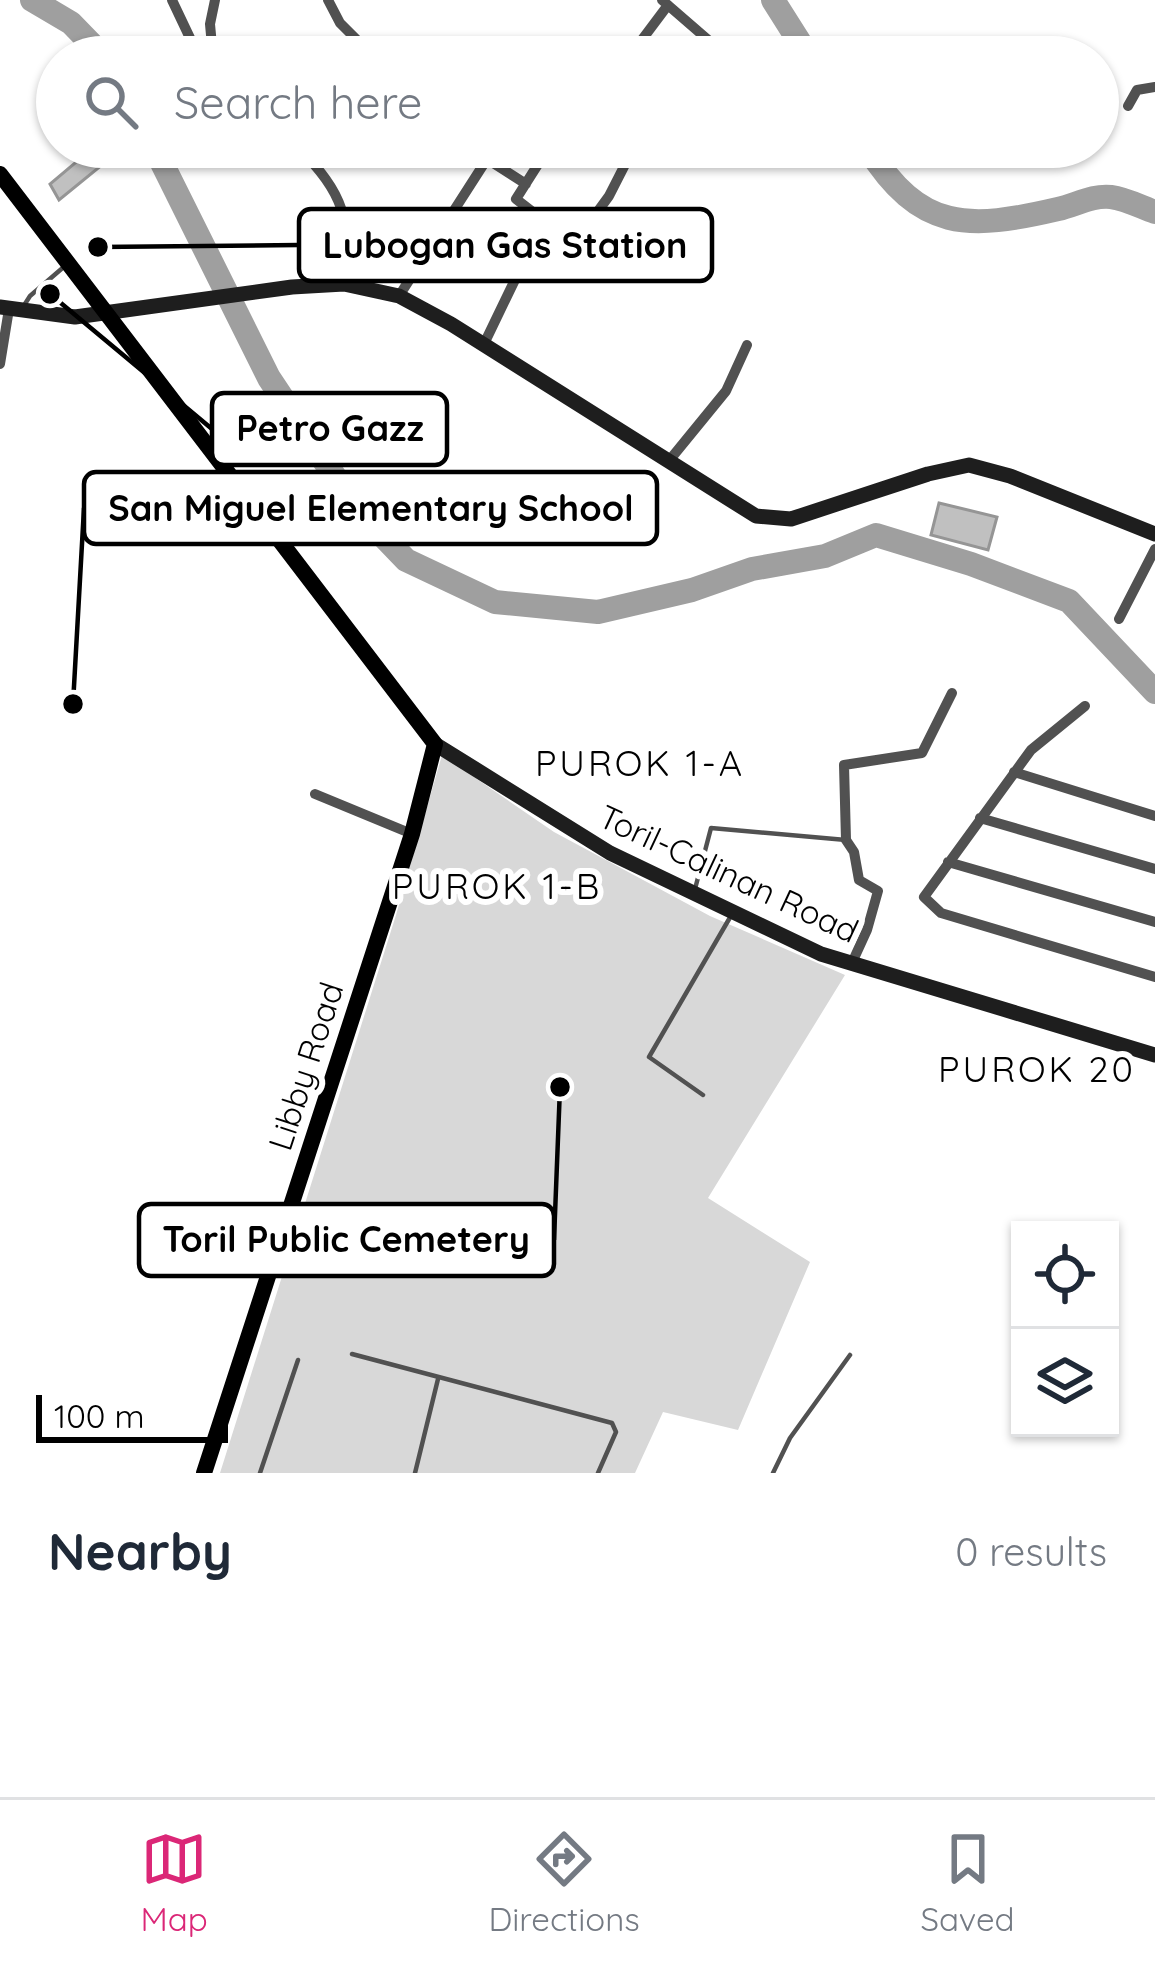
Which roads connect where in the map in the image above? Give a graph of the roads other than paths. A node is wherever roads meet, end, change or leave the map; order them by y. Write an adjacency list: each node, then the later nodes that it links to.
1 (172, 0): 5 (street)
2 (215, 0): 6 (street)
3 (328, 0): 7 (street)
4 (665, 3): 8 (street); 9 (street)
5 (189, 36)
6 (211, 36)
7 (353, 36)
8 (643, 36)
9 (704, 36)
10 (1155, 87): 11 (street)
11 (1128, 106)
12 (316, 168): 21 (street)
13 (482, 168): 22 (street)
14 (500, 168): 18 (street)
15 (536, 168): 18 (street)
16 (623, 168): 19 (street)
17 (1, 170): 20 (main road)
18 (526, 184): 19 (street)
19 (547, 226): 25 (street)
20 (70, 262): 23 (lane); 24 (main road)
21 (344, 284): 22 (street); 24 (street)
22 (399, 296): 25 (street)
23 (10, 310): 24 (street); 27 (street)
24 (108, 312): 29 (main road)
25 (484, 344): 28 (street)
26 (747, 345): 28 (street)
27 (0, 364)
28 (668, 462): 30 (street)
29 (225, 467): 31 (lane); 36 (main road)
30 (1155, 534)
31 (134, 539)
32 (1155, 549): 33 (street)
33 (1119, 620)
34 (952, 694): 42 (street)
35 (1085, 706): 37 (street)
36 (435, 744): 41 (main road, Libby Road); 45 (street, Toril-Calinan Road)
37 (1014, 772): 39 (street); 40 (street)
38 (314, 794): 41 (street)
39 (1155, 816)
40 (980, 818): 43 (street); 44 (street)
41 (412, 834): 56 (main road, Libby Road)
42 (846, 841): 45 (lane); 48 (street)
43 (948, 862): 47 (street); 49 (street)
44 (1155, 869)
45 (693, 895): 46 (street, Toril-Calinan Road)
46 (732, 914): 48 (street, Toril-Calinan Road); 51 (lane)
47 (1155, 922)
48 (850, 965): 50 (street, Toril-Calinan Road)
49 (1155, 977)
50 (1155, 1055)
51 (704, 1096)
52 (352, 1354): 55 (lane)
53 (850, 1355): 60 (lane)
54 (298, 1360): 57 (lane)
55 (438, 1378): 58 (lane); 59 (lane)
56 (204, 1473)
57 (260, 1473)
58 (415, 1473)
59 (598, 1473)
60 (773, 1473)

